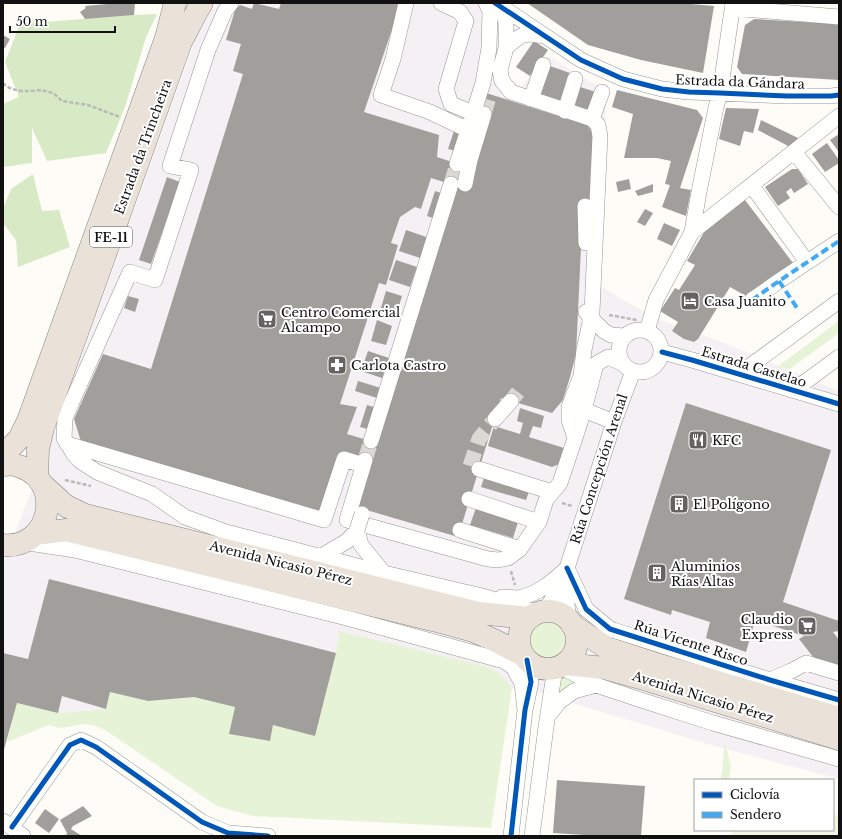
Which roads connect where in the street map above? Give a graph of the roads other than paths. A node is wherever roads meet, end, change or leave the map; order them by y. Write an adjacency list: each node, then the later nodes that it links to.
1 (175, 3): 57 (highway, Estrada da Trincheira / FE-11)
2 (202, 3): 60 (highway, Estrada da Trincheira / FE-11)
3 (231, 3): 56 (street)
4 (406, 3): 22 (street)
5 (441, 3): 19 (street)
6 (486, 3): 14 (street)
7 (499, 5): 10 (street, Estrada da Gándara); 11 (street)
8 (732, 6): 9 (street); 17 (street)
9 (839, 17)
10 (544, 36): 11 (street); 17 (street, Estrada da Gándara)
11 (506, 48): 15 (street)
12 (543, 65): 20 (street)
13 (575, 79): 21 (street)
14 (486, 88): 15 (street); 23 (street)
15 (511, 92): 20 (street)
16 (602, 92): 25 (street)
17 (720, 93): 18 (street, Estrada da Gándara); 30 (street)
18 (836, 98)
19 (450, 99): 22 (street); 23 (street)
20 (531, 99): 21 (street)
21 (565, 111): 25 (street)
22 (430, 112): 26 (street)
23 (479, 114): 26 (street); 55 (street)
24 (839, 116): 27 (street)
25 (592, 119): 39 (street)
26 (468, 130): 28 (street)
27 (794, 152): 29 (street); 32 (street)
28 (457, 164)
29 (752, 186): 33 (street); 36 (street)
30 (699, 192): 33 (street); 34 (street)
31 (586, 206): 39 (street)
32 (839, 207)
33 (724, 208): 34 (street)
34 (692, 232): 40 (street)
35 (839, 242): 36 (street)
36 (807, 262): 37 (street)
37 (752, 300)
38 (839, 301): 46 (street)
39 (592, 315): 41 (street); 47 (street)
40 (648, 326): 41 (street); 42 (street)
41 (624, 336): 45 (street)
42 (662, 352): 45 (street); 46 (street, Estrada Castelao)
43 (839, 358): 48 (street)
44 (596, 364): 45 (street); 47 (street); 51 (street)
45 (627, 367): 53 (street, Rúa Concepción Arenal)
46 (739, 374): 48 (street, Estrada Castelao)
47 (581, 376): 54 (street)
48 (792, 390): 50 (street, Estrada Castelao)
49 (511, 401): 52 (street)
50 (839, 404)
51 (584, 410): 53 (street); 54 (street)
52 (495, 419)
53 (614, 422): 72 (street, Rúa Concepción Arenal)
54 (575, 438): 61 (street)
55 (371, 441)
56 (68, 444): 68 (street); 70 (street)
57 (3, 455)
58 (3, 465): 60 (highway, Avenida Nicasio Pérez)
59 (479, 469): 61 (street)
60 (39, 480): 67 (highway, Avenida Nicasio Pérez); 69 (highway, Estrada da Trincheira)
61 (556, 497): 64 (street)
62 (469, 500): 64 (street)
63 (362, 514): 65 (street, bridge)
64 (539, 522): 70 (street)
65 (357, 530): 71 (street); 73 (street)
66 (460, 530): 70 (street)
67 (155, 532): 68 (street); 75 (highway, Avenida Nicasio Pérez)
68 (226, 532): 71 (street)
69 (14, 544): 76 (street); 77 (highway, Avenida Nicasio Pérez)
70 (520, 549)
71 (320, 557): 73 (street)
72 (567, 568): 74 (street); 75 (street); 78 (street); 83 (street, Rúa Vicente Risco)
73 (384, 574): 74 (street)
74 (482, 596): 75 (street)
75 (538, 614): 78 (highway); 79 (highway)
76 (347, 618): 77 (street); 86 (street)
77 (437, 621): 79 (highway, Avenida Nicasio Pérez)
78 (570, 623): 80 (highway); 82 (highway, Avenida Nicasio Pérez)
79 (525, 658): 80 (highway); 86 (street)
80 (561, 666): 84 (street); 87 (street); 89 (highway, Avenida Nicasio Pérez)
81 (839, 673): 83 (street)
82 (704, 679): 83 (street); 88 (highway, Avenida Nicasio Pérez)
83 (770, 680): 85 (street, Rúa Vicente Risco)
84 (596, 685): 87 (street); 90 (street)
85 (839, 700)
86 (525, 710): 93 (street)
87 (548, 717): 94 (street)
88 (839, 718)
89 (839, 739)
90 (839, 759)
91 (12, 828): 92 (street)
92 (268, 836)
93 (511, 836)
94 (532, 836)

